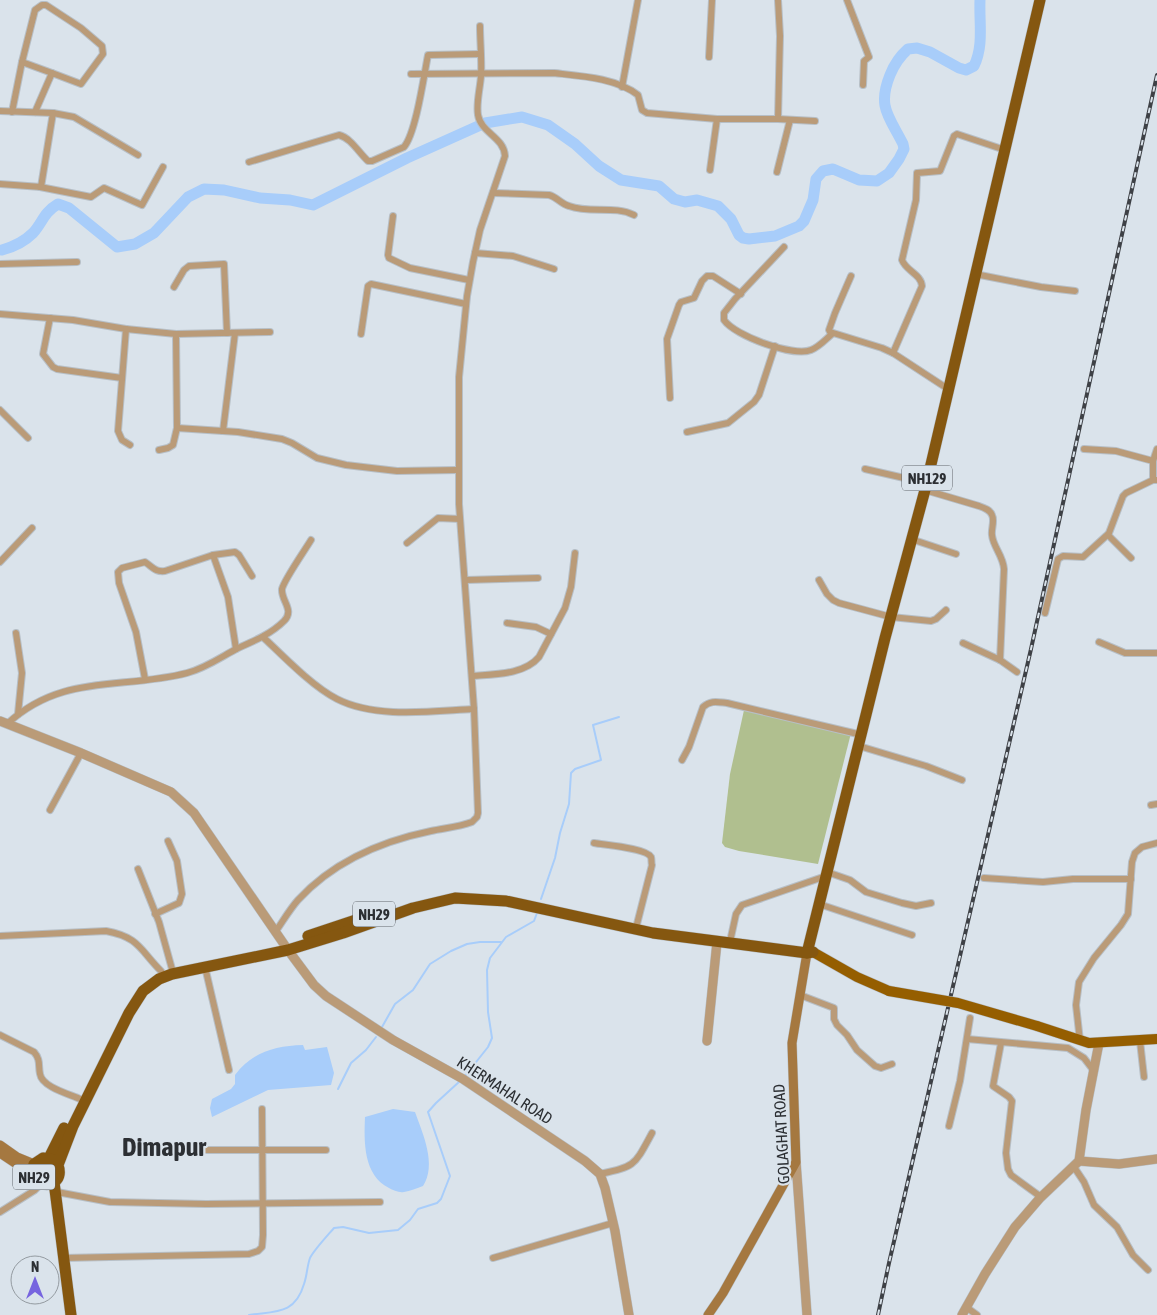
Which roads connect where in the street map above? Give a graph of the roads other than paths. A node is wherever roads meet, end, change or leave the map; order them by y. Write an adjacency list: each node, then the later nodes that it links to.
1 (638, 0): 15 (street)
2 (712, 0): 8 (street)
3 (778, 0): 21 (street)
4 (847, 0): 14 (street)
5 (1040, 0): 24 (highway, NH129)
6 (480, 26): 7 (street)
7 (480, 54): 12 (street); 13 (street)
8 (709, 57)
9 (22, 62): 10 (street); 10 (street); 17 (street)
10 (52, 73): 18 (street)
11 (411, 74): 12 (street)
12 (425, 74): 13 (street); 26 (street)
13 (481, 74): 15 (street); 32 (street)
14 (862, 85)
15 (622, 86): 20 (street)
16 (0, 111): 17 (street)
17 (12, 112): 18 (street)
18 (34, 112): 19 (street)
19 (53, 114): 25 (street); 31 (street)
20 (717, 119): 21 (street); 28 (street)
21 (778, 119): 22 (street)
22 (790, 120): 23 (street); 29 (street)
23 (816, 121)
24 (1005, 150): 40 (highway, NH129); 56 (street)
25 (138, 155)
26 (248, 162)
27 (163, 167): 31 (street)
28 (710, 170)
29 (777, 172)
30 (0, 184): 31 (street)
31 (40, 187)
32 (493, 193): 34 (street); 36 (street)
33 (393, 216): 42 (street)
34 (634, 216)
35 (784, 247): 45 (street)
36 (475, 253): 39 (street); 42 (street)
37 (77, 262): 38 (street)
38 (0, 264)
39 (554, 269)
40 (975, 274): 44 (street); 58 (highway, NH129)
41 (852, 276): 54 (street)
42 (469, 280): 46 (street)
43 (174, 287): 51 (street)
44 (1075, 290)
45 (741, 294): 55 (street); 59 (street)
46 (466, 304): 53 (street); 71 (street)
47 (0, 314): 48 (street)
48 (50, 318): 49 (street); 57 (street)
49 (126, 329): 52 (street); 57 (street)
50 (270, 332): 51 (street)
51 (231, 333): 52 (street); 62 (street)
52 (176, 334): 61 (street)
53 (361, 334)
54 (832, 334): 55 (street); 56 (street)
55 (774, 346): 63 (street)
56 (893, 353): 58 (street)
57 (122, 378): 65 (street)
58 (948, 389): 73 (highway, NH129)
59 (670, 398)
60 (0, 410): 64 (street)
61 (177, 428): 62 (street); 68 (street)
62 (223, 431): 71 (street)
63 (687, 432)
64 (28, 438)
65 (130, 445)
66 (1084, 449): 69 (street)
67 (1157, 449): 69 (street)
68 (159, 450)
69 (1153, 461): 72 (street)
70 (865, 469): 73 (street)
71 (458, 470): 74 (street)
72 (1155, 480): 76 (street)
73 (925, 486): 77 (highway, NH129); 100 (street)
74 (460, 519): 79 (street); 87 (street)
75 (32, 528): 84 (street)
76 (1108, 535): 83 (street); 90 (street)
77 (911, 539): 81 (street); 91 (highway, NH129)
78 (311, 540): 95 (street)
79 (408, 543)
80 (575, 553): 94 (street)
81 (956, 554)
82 (213, 555): 85 (street); 98 (street); 103 (street)
83 (1131, 558)
84 (0, 562)
85 (252, 576)
86 (538, 578): 87 (street)
87 (466, 580): 102 (street)
88 (819, 580): 91 (street)
89 (946, 610): 91 (street)
90 (1045, 613)
91 (891, 617): 107 (highway, NH129)
92 (507, 623): 94 (street)
93 (16, 632): 105 (street)
94 (551, 634): 102 (street)
95 (263, 637): 98 (street); 104 (street)
96 (1099, 642): 99 (street)
97 (962, 643): 100 (street)
98 (236, 650): 103 (street)
99 (1157, 653)
100 (1000, 660): 101 (street)
101 (1017, 672)
102 (472, 676): 104 (street)
103 (145, 679): 105 (street)
104 (474, 709): 124 (street)
105 (18, 714): 106 (street)
106 (3, 722): 109 (street, KHERMAHAL ROAD)
107 (862, 734): 108 (highway, NH129); 110 (street)
108 (859, 746): 111 (street); 117 (highway, NH129)
109 (81, 752): 112 (street); 124 (street, KHERMAHAL ROAD)
110 (682, 760)
111 (962, 780)
112 (50, 810)
113 (168, 841): 122 (street)
114 (594, 843): 123 (street)
115 (1157, 843): 119 (street)
116 (138, 869): 122 (street)
117 (826, 874): 120 (street); 121 (highway, NH129); 127 (street)
118 (984, 878): 119 (street)
119 (1131, 879): 139 (street)
120 (931, 903)
121 (819, 904): 125 (street); 130 (highway, NH129)
122 (155, 914): 132 (street)
123 (637, 924): 127 (highway, NH29); 129 (highway, NH29)
124 (276, 931): 129 (street, KHERMAHAL ROAD)
125 (912, 935)
126 (0, 936): 132 (street)
127 (731, 937): 130 (highway, NH29)
128 (717, 942): 129 (highway, NH29); 130 (highway, NH29); 138 (street)
129 (286, 947): 131 (highway, NH29); 132 (highway, NH29); 160 (street, KHERMAHAL ROAD)
130 (809, 951): 133 (main road, GOLAGHAT ROAD); 139 (main road, bridge)
131 (205, 967): 144 (street); 157 (highway, NH29)
132 (166, 970): 147 (highway, NH29)
133 (800, 995): 143 (street); 158 (main road, GOLAGHAT ROAD)
134 (970, 1018): 136 (street)
135 (0, 1034): 147 (street)
136 (967, 1039): 141 (street); 149 (street)
137 (1157, 1039): 140 (main road)
138 (707, 1041)
139 (1080, 1041): 142 (main road)
140 (1140, 1041): 142 (main road); 146 (street)
141 (1001, 1043): 145 (street); 162 (street)
142 (1099, 1043): 145 (street)
143 (892, 1064)
144 (229, 1070)
145 (1094, 1071): 159 (street)
146 (1144, 1077)
147 (80, 1099): 157 (highway, NH29)
148 (262, 1109): 154 (street)
149 (950, 1126)
150 (652, 1133): 160 (street)
151 (0, 1146): 161 (main road)
152 (195, 1150): 154 (street)
153 (326, 1150): 154 (street)
154 (262, 1151): 163 (street)
155 (0, 1153): 161 (main road)
156 (1157, 1159): 159 (street)
157 (54, 1161): 161 (highway, NH29); 161 (highway, NH29)
158 (796, 1162): 174 (main road); 175 (street, GOLAGHAT ROAD)
159 (1076, 1164): 162 (street); 169 (street)
160 (600, 1174): 166 (street)
161 (44, 1180): 163 (street); 165 (street); 167 (highway); 171 (highway)
162 (1041, 1197): 170 (street)
163 (263, 1202): 164 (street); 167 (street)
164 (380, 1202)
165 (0, 1212)
166 (613, 1223): 168 (street); 173 (street)
167 (63, 1258): 172 (highway)
168 (493, 1258)
169 (1148, 1270)
170 (964, 1311): 176 (street)
171 (65, 1315)
172 (71, 1315)
173 (629, 1315)
174 (708, 1315)
175 (807, 1315)
176 (977, 1315)

